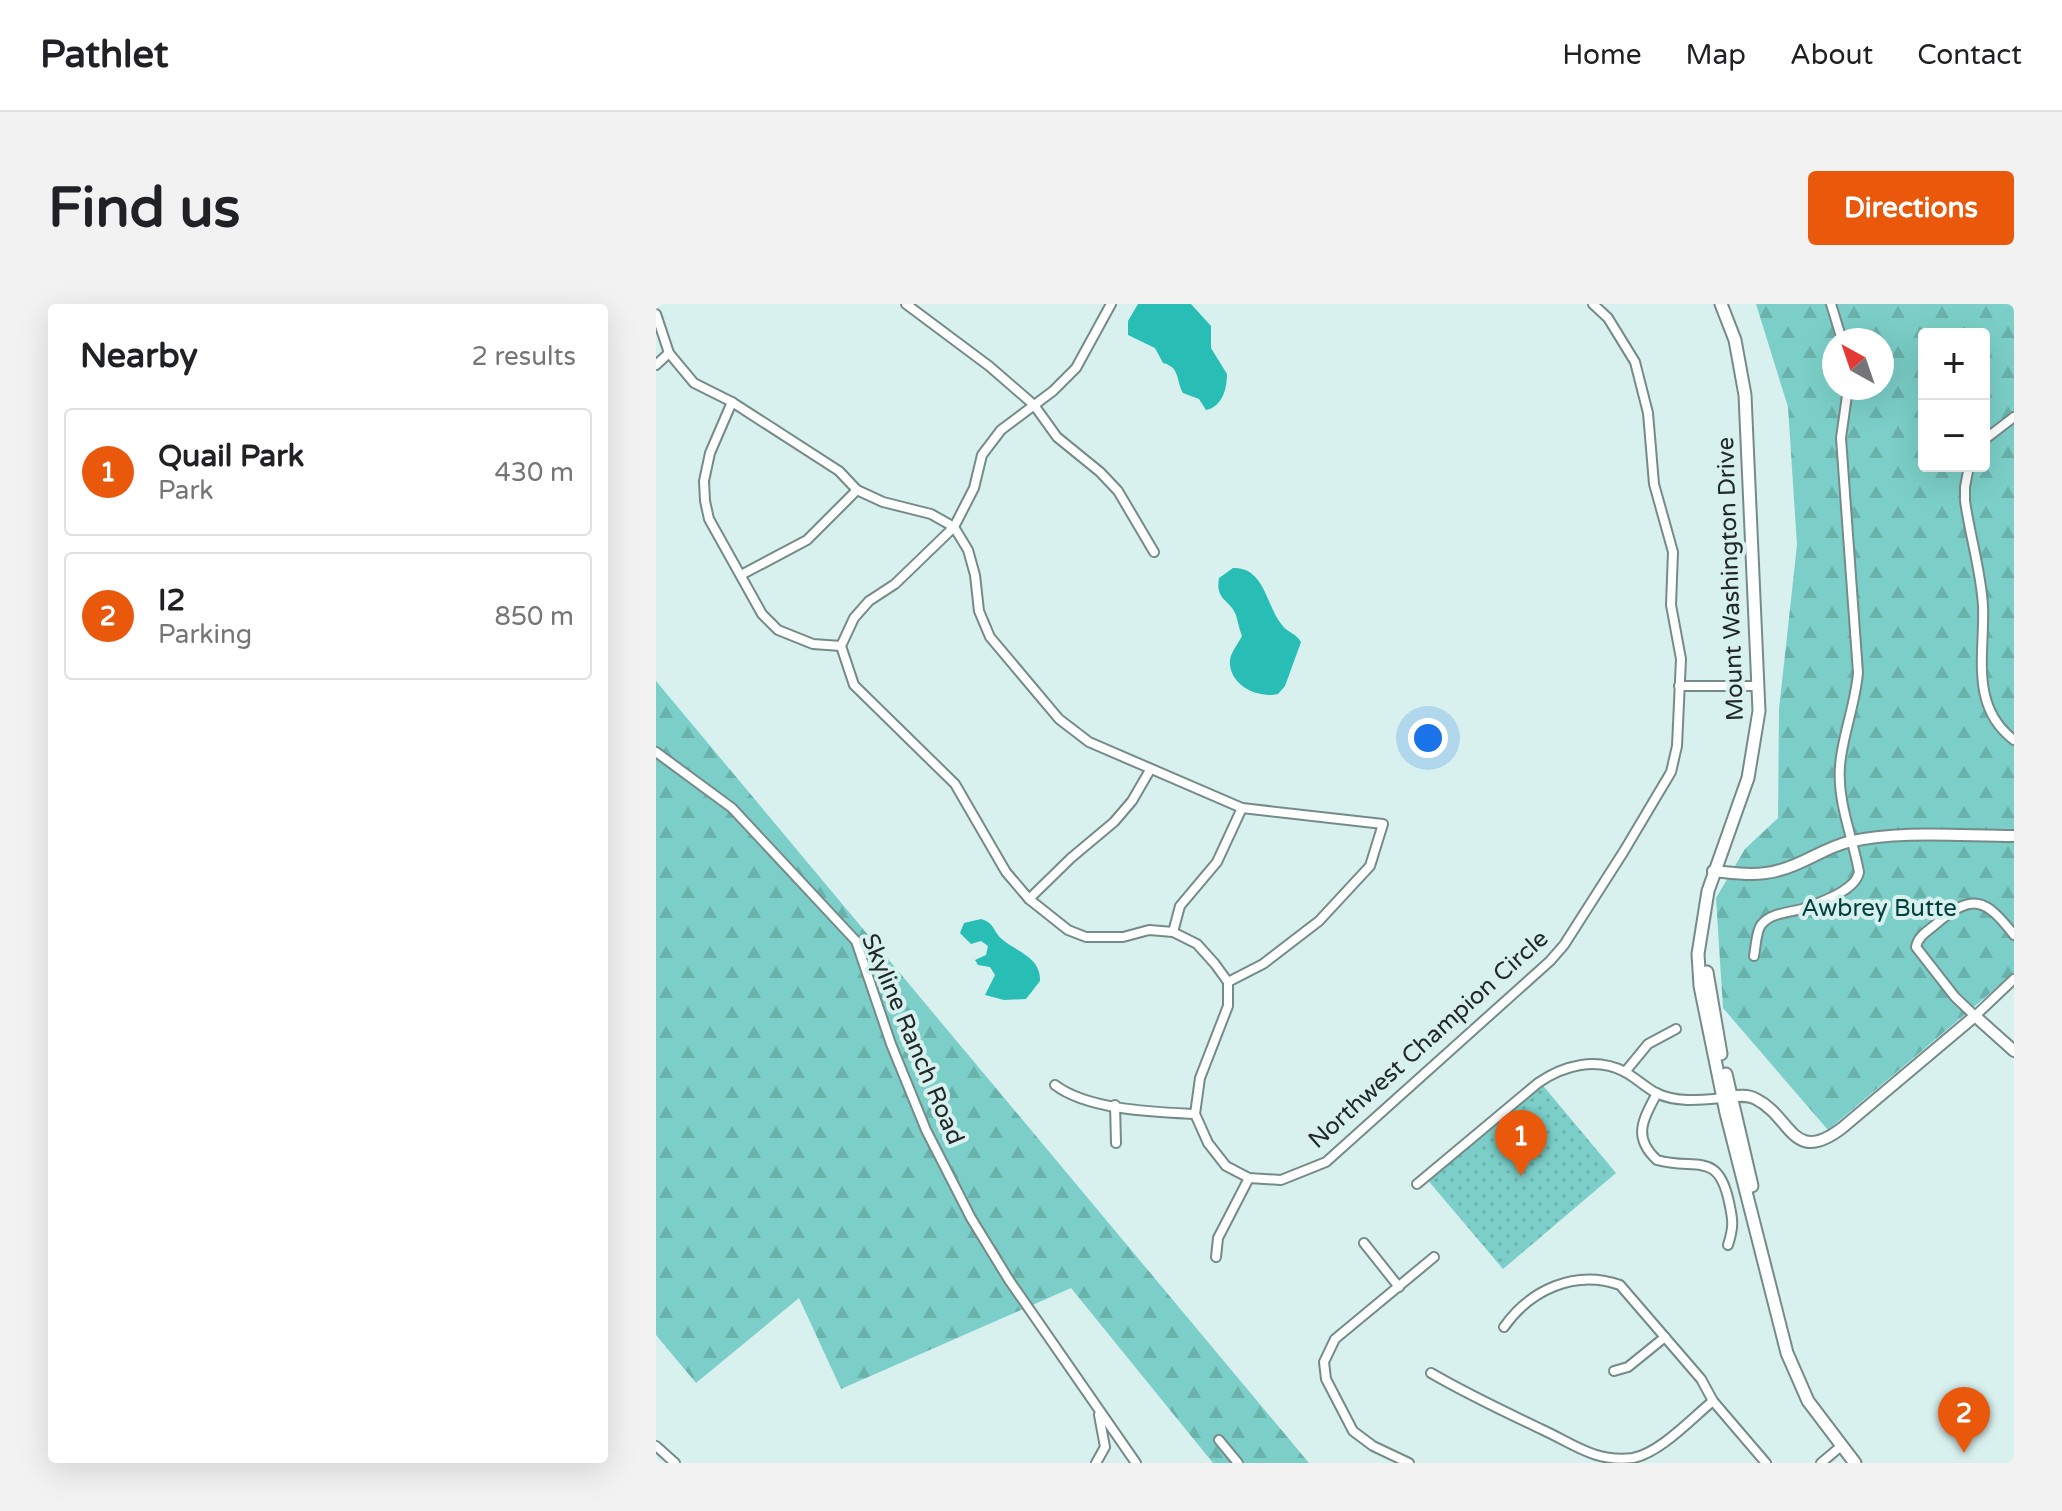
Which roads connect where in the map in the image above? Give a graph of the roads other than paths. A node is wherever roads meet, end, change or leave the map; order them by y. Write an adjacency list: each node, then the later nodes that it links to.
1 (906, 304): 12 (street)
2 (1111, 304): 12 (street)
3 (1593, 304): 21 (street, Northwest Champion Circle)
4 (1721, 304): 22 (main road, Mount Washington Drive)
5 (1831, 304): 7 (street)
6 (656, 314): 8 (street)
7 (1838, 328)
8 (669, 353): 9 (street); 11 (street)
9 (656, 365)
10 (1846, 400): 28 (street)
11 (732, 402): 16 (street); 19 (street)
12 (1034, 405): 17 (street); 18 (street)
13 (2014, 417): 14 (street)
14 (1990, 435)
15 (1967, 472): 23 (street)
16 (857, 490): 17 (street); 19 (street)
17 (954, 527): 20 (street); 25 (street)
18 (1154, 552)
19 (741, 575): 20 (street)
20 (841, 646): 30 (street)
21 (1679, 686): 22 (street); 46 (street, Northwest Champion Circle)
22 (1759, 686): 29 (main road, Mount Washington Drive)
23 (2014, 740)
24 (656, 752): 58 (street, Skyline Ranch Road)
25 (1150, 770): 26 (street); 30 (street)
26 (1242, 808): 31 (street); 35 (street)
27 (2014, 836): 28 (street)
28 (1851, 842): 29 (street); 33 (street)
29 (1713, 871): 42 (main road, Mount Washington Drive)
30 (1029, 899): 31 (street)
31 (1173, 932): 35 (street)
32 (2014, 935): 36 (street)
33 (1754, 956)
34 (2014, 979): 36 (street)
35 (1228, 982): 44 (street)
36 (1975, 1016): 38 (street); 42 (street)
37 (1676, 1029): 39 (street)
38 (2014, 1051)
39 (1625, 1072): 41 (street); 47 (street)
40 (1055, 1085): 43 (street)
41 (1657, 1093): 42 (street); 49 (street)
42 (1728, 1097): 61 (main road, Mount Washington Drive)
43 (1115, 1105): 44 (street); 45 (street)
44 (1195, 1114): 46 (street)
45 (1116, 1143)
46 (1249, 1178): 50 (street)
47 (1417, 1184)
48 (1364, 1243): 52 (street)
49 (1728, 1245)
50 (1216, 1257)
51 (1434, 1257): 52 (street)
52 (1399, 1287): 66 (street)
53 (1504, 1327): 54 (street)
54 (1665, 1337): 55 (street); 57 (street)
55 (1614, 1371)
56 (1431, 1373): 57 (street)
57 (1713, 1401): 67 (street)
58 (1097, 1408): 63 (street); 64 (street, Skyline Ranch Road)
59 (1219, 1440): 65 (street)
60 (656, 1446): 62 (street)
61 (1840, 1447): 68 (street); 69 (main road, Mount Washington Drive)
62 (675, 1463)
63 (1096, 1463)
64 (1136, 1463)
65 (1238, 1463)
66 (1409, 1463)
67 (1766, 1463)
68 (1821, 1463)
69 (1855, 1463)

